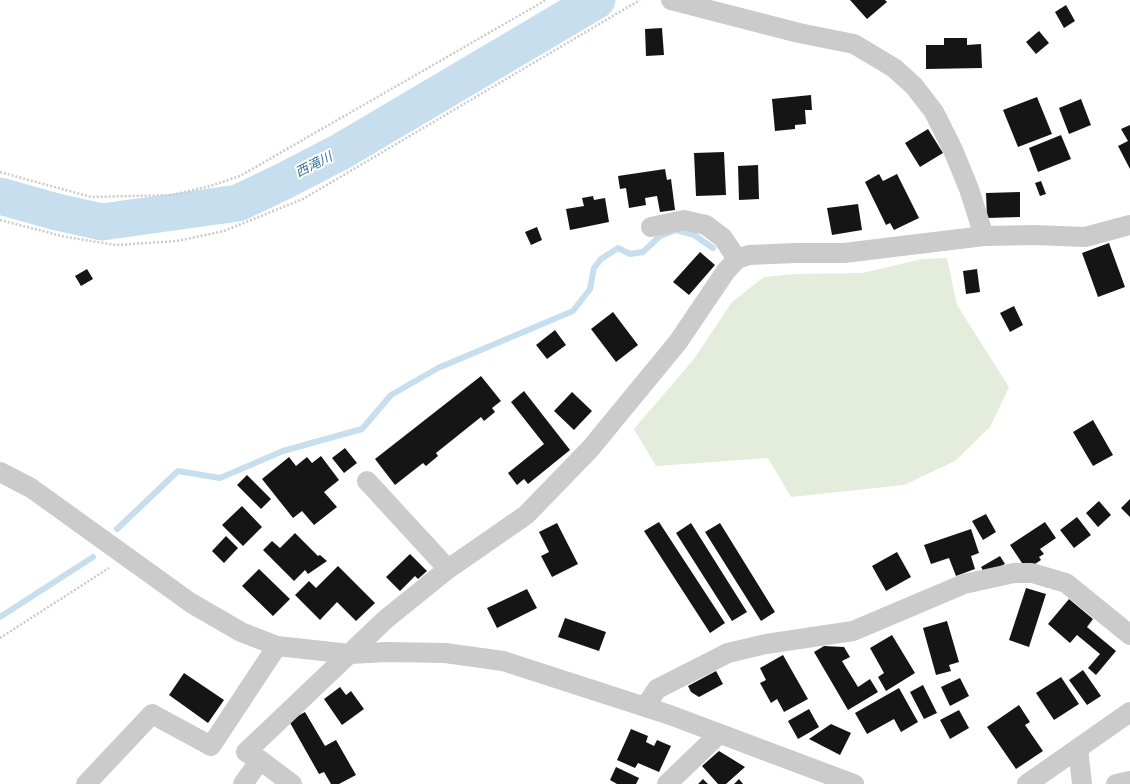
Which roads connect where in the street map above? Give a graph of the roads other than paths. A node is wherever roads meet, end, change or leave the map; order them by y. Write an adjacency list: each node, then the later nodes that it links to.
1 (671, 0): 4 (street)
2 (1130, 225): 4 (street)
3 (651, 227): 5 (street)
4 (984, 236): 5 (street)
5 (737, 259): 8 (street)
6 (0, 472): 10 (street)
7 (367, 482): 8 (street)
8 (448, 569): 11 (street)
9 (1130, 635): 12 (street)
10 (277, 646): 11 (street); 18 (street)
11 (350, 654): 12 (street); 16 (street)
12 (645, 707): 14 (street)
13 (1130, 712): 15 (street)
14 (719, 734): 21 (street); 22 (street)
15 (1078, 748): 23 (street); 24 (street)
16 (260, 760): 19 (street); 20 (street)
17 (1130, 781): 25 (street)
18 (86, 784)
19 (243, 784)
20 (292, 784)
21 (667, 784)
22 (854, 784)
23 (1027, 784)
24 (1082, 784)
25 (1116, 784)

